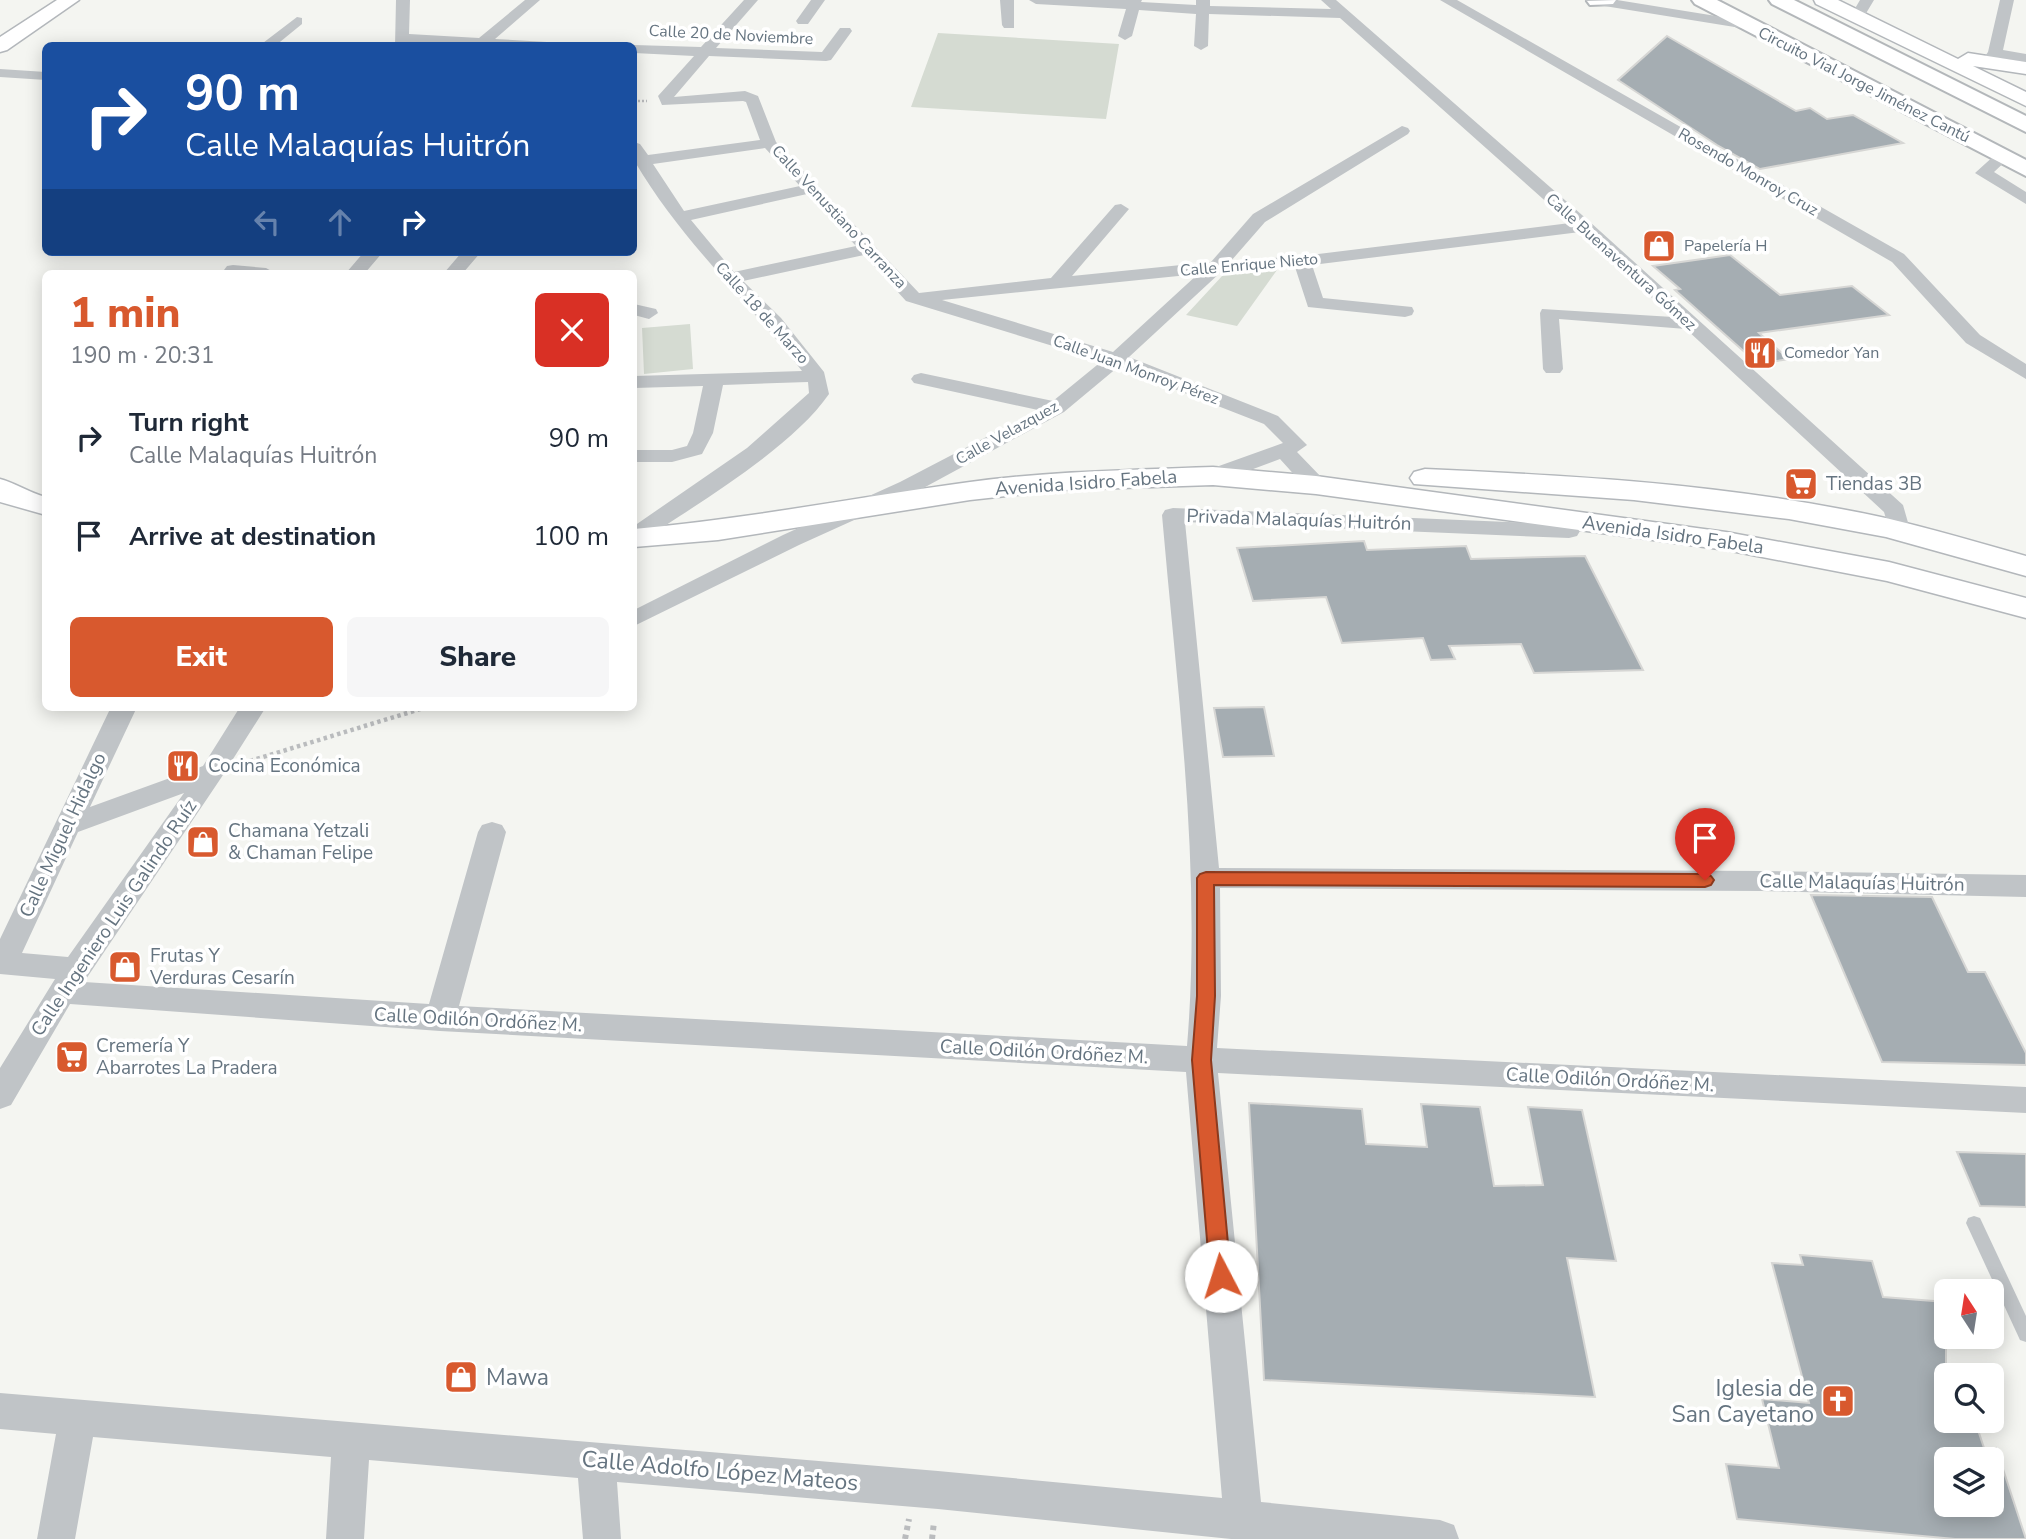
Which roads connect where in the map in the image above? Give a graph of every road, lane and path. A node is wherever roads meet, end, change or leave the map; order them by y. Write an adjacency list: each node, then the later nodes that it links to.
1 (69, 0): 30 (main road)
2 (403, 0): 28 (street)
3 (533, 0): 29 (street)
4 (751, 0): 33 (street)
5 (818, 0): 22 (street)
6 (1007, 0): 23 (street)
7 (1036, 0): 17 (street)
8 (1328, 0): 20 (street, Calle Buenaventura Gómez)
9 (1447, 0): 69 (street, Rosendo Monroy Cruz)
10 (1592, 0): 16 (street)
11 (1606, 0): 16 (main road)
12 (1702, 0): 24 (main road, Circuito Vial Jorge Jiménez Cantú)
13 (1779, 0): 44 (main road, Circuito Vial Jorge Jiménez Cantú)
14 (1823, 0): 19 (main road)
15 (2007, 0): 36 (street)
16 (1597, 1): 24 (street)
17 (1134, 3): 18 (street); 26 (street)
18 (1203, 5): 20 (street); 31 (street)
19 (1862, 8): 34 (main road)
20 (1344, 14): 54 (street, Calle Buenaventura Gómez)
21 (297, 21): 27 (street)
22 (803, 21)
23 (1009, 25)
24 (1747, 25): 48 (main road, Circuito Vial Jorge Jiménez Cantú)
25 (845, 31): 35 (street)
26 (1125, 36)
27 (271, 42)
28 (402, 42)
29 (485, 42)
30 (0, 46)
31 (1201, 46)
32 (637, 48): 33 (street, Calle 20 de Noviembre)
33 (706, 51): 35 (street, Calle 20 de Noviembre); 43 (street)
34 (1934, 54): 36 (main road); 41 (main road)
35 (826, 57)
36 (1991, 57): 37 (street); 38 (main road)
37 (2026, 58)
38 (2026, 69): 41 (main road)
39 (0, 73): 40 (street)
40 (42, 76)
41 (1993, 83): 42 (main road)
42 (2026, 100)
43 (667, 102): 46 (street, Calle Venustiano Carranza)
44 (2026, 125)
45 (1402, 131): 59 (street, Calle Velazquez)
46 (769, 143): 47 (street); 50 (street, Calle Venustiano Carranza)
47 (638, 154): 53 (street, Calle 18 de Marzo)
48 (2002, 157): 49 (main road, Circuito Vial Jorge Jiménez Cantú); 51 (street)
49 (2026, 169)
50 (812, 188): 53 (street); 55 (street, Calle Venustiano Carranza)
51 (2026, 199)
52 (1121, 209): 63 (street)
53 (680, 217): 62 (street, Calle 18 de Marzo)
54 (1584, 226): 58 (street, Calle Enrique Nieto); 66 (street, Calle Buenaventura Gómez)
55 (868, 249): 62 (street); 64 (street, Calle Venustiano Carranza)
56 (370, 256): 60 (street)
57 (468, 256): 61 (street)
58 (1302, 261): 59 (street, Calle Enrique Nieto); 65 (street)
59 (1216, 267): 63 (street, Calle Enrique Nieto); 67 (street, Calle Velazquez)
60 (358, 270)
61 (456, 270)
62 (730, 278): 70 (street, Calle 18 de Marzo)
63 (1058, 282): 64 (street, Calle Enrique Nieto)
64 (913, 297): 67 (street, Calle Juan Monroy Pérez)
65 (1405, 311)
66 (1690, 324): 68 (street); 84 (street, Calle Buenaventura Gómez)
67 (1116, 359): 74 (street, Calle Velazquez); 75 (street, Calle Juan Monroy Pérez)
68 (1553, 369)
69 (2026, 373)
70 (817, 376): 72 (street); 85 (street, Calle 18 de Marzo)
71 (921, 379): 74 (street)
72 (713, 381): 73 (street); 76 (street)
73 (637, 382)
74 (1057, 408): 82 (street, Calle Velazquez)
75 (1284, 451): 77 (street); 78 (street)
76 (637, 456)
77 (1213, 476): 78 (main road, Avenida Isidro Fabela); 82 (main road, Avenida Isidro Fabela)
78 (1316, 485): 79 (main road, Avenida Isidro Fabela); 83 (main road, Avenida Isidro Fabela)
79 (1576, 486): 83 (main road); 84 (main road, Avenida Isidro Fabela)
80 (0, 488): 81 (main road)
81 (42, 505)
82 (857, 510): 86 (main road, Avenida Isidro Fabela); 89 (street, Calle Velazquez)
83 (1566, 520): 88 (main road, Avenida Isidro Fabela); 96 (street, Privada Malaquías Huitrón)
84 (1900, 533): 87 (main road, Avenida Isidro Fabela)
85 (637, 535)
86 (637, 537)
87 (2026, 566)
88 (2026, 608)
89 (637, 619)
90 (122, 711): 94 (street, Calle Miguel Hidalgo)
91 (250, 711): 93 (street, Calle Ingeniero Luis Galindo Ruíz)
92 (414, 711): 93 (path)
93 (212, 772): 94 (street); 99 (street, Calle Ingeniero Luis Galindo Ruíz)
94 (67, 826): 98 (street, Calle Miguel Hidalgo)
95 (492, 832): 100 (street)
96 (1206, 878): 97 (street, Calle Malaquías Huitrón); 101 (street)
97 (2026, 886)
98 (1, 963): 99 (street, Calle Odilón Ordóñez M.)
99 (69, 980): 100 (street, Calle Odilón Ordóñez M.); 102 (street, Calle Ingeniero Luis Galindo Ruíz)
100 (440, 1019): 101 (street, Calle Odilón Ordóñez M.)
101 (1201, 1060): 103 (street, Calle Odilón Ordóñez M.); 110 (street)
102 (0, 1096)
103 (2026, 1100)
104 (1974, 1223): 105 (lane)
105 (2026, 1334)
106 (0, 1411): 107 (street, Calle Adolfo López Mateos)
107 (78, 1417): 108 (street, Calle Adolfo López Mateos); 111 (street)
108 (351, 1440): 109 (street, Calle Adolfo López Mateos); 112 (street)
109 (596, 1461): 110 (street, Calle Adolfo López Mateos); 113 (street)
110 (1246, 1528): 114 (street, Calle Adolfo López Mateos)
111 (56, 1539)
112 (345, 1539)
113 (602, 1539)
114 (1440, 1539)

